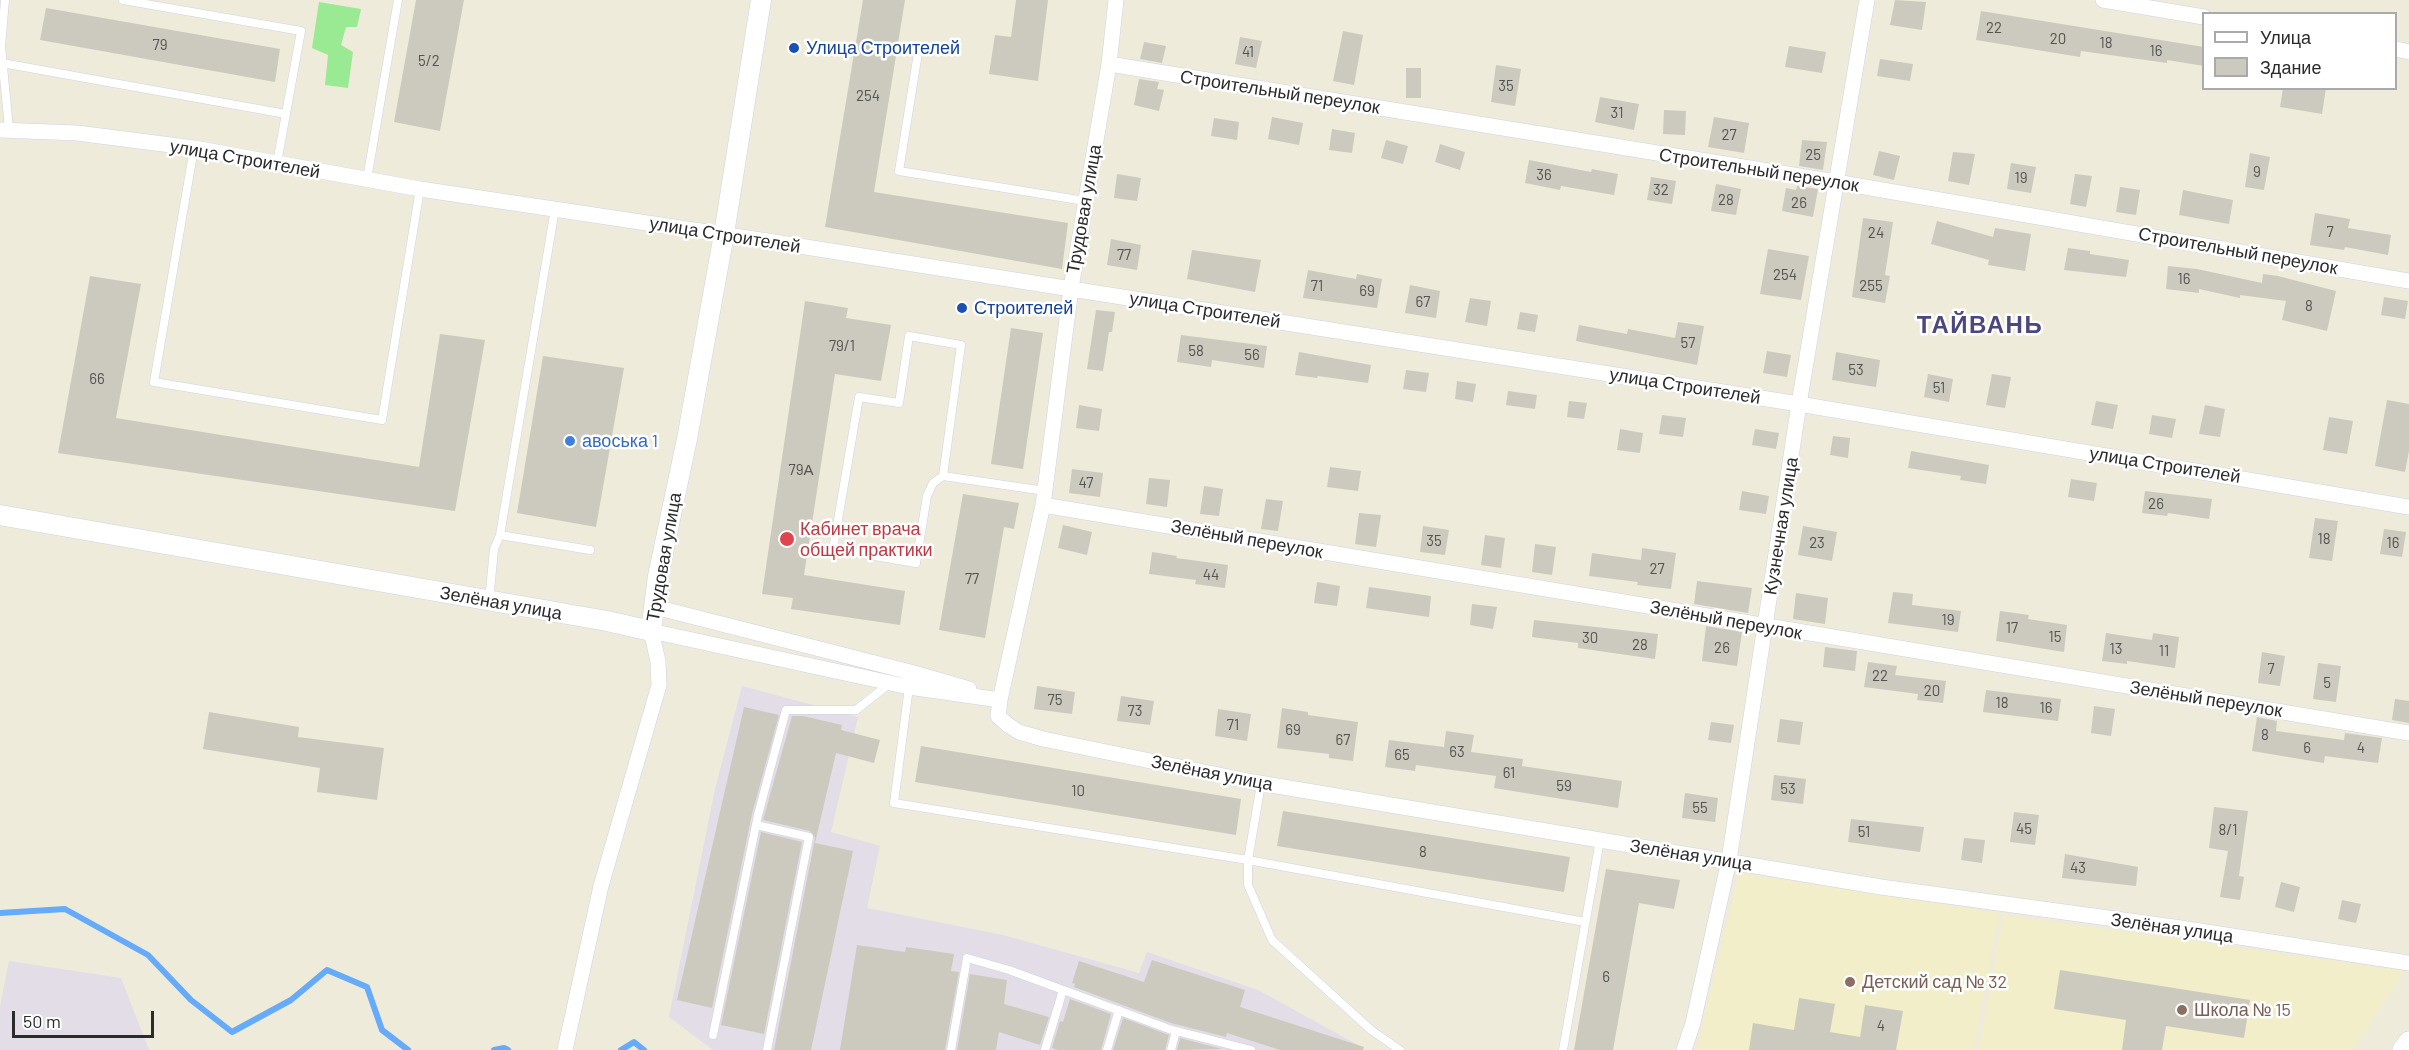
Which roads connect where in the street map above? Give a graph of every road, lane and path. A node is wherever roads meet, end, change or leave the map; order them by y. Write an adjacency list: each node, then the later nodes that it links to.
1 (5, 0): 10 (lane)
2 (123, 0): 12 (lane)
3 (398, 0): 16 (lane)
4 (761, 0): 21 (street, Трудовая улица)
5 (1116, 0): 11 (street, Трудовая улица)
6 (1868, 0): 17 (street, Кузнечная улица)
7 (2103, 0): 8 (street)
8 (2202, 17)
9 (918, 53): 19 (lane)
10 (2, 63): 12 (lane); 13 (lane)
11 (1109, 64): 17 (street, Строительный переулок); 19 (street, Трудовая улица)
12 (286, 114): 15 (lane)
13 (5, 129): 14 (street, улица Строителей)
14 (194, 148): 15 (street, улица Строителей); 18 (lane)
15 (277, 163): 16 (street, улица Строителей)
16 (368, 179): 18 (street, улица Строителей)
17 (1836, 182): 22 (street, Строительный переулок); 24 (street, Кузнечная улица)
18 (420, 189): 20 (street, улица Строителей)
19 (1085, 201): 23 (street, Трудовая улица)
20 (555, 209): 21 (street, улица Строителей); 29 (lane)
21 (724, 234): 23 (street, улица Строителей); 32 (street, Трудовая улица)
22 (2409, 281)
23 (1071, 288): 24 (street, улица Строителей); 26 (street, Трудовая улица)
24 (1799, 404): 27 (street, улица Строителей); 33 (street, Кузнечная улица)
25 (943, 476): 25 (lane); 26 (lane)
26 (1044, 498): 33 (street, Зелёный переулок); 37 (street, Трудовая улица)
27 (2409, 507)
28 (0, 515): 31 (street, Зелёная улица)
29 (500, 535): 30 (lane); 31 (lane)
30 (590, 550)
31 (489, 600): 34 (street, Зелёная улица)
32 (655, 607): 34 (street, Трудовая улица); 37 (street)
33 (1766, 626): 38 (street, Зелёный переулок); 43 (street, Кузнечная улица)
34 (651, 631): 35 (street, Зелёная улица); 52 (street, Трудовая улица)
35 (890, 683): 36 (street, Зелёная улица); 40 (lane)
36 (909, 687): 37 (street, Зелёная улица); 42 (lane)
37 (999, 700): 39 (street, Зелёная улица)
38 (2409, 733)
39 (1261, 784): 41 (street, Зелёная улица); 42 (lane)
40 (756, 825): 49 (lane); 53 (lane)
41 (1600, 840): 43 (street, Зелёная улица); 44 (lane)
42 (1248, 860): 44 (lane); 59 (lane)
43 (1729, 860): 45 (street, Зелёная улица); 61 (street, Кузнечная улица)
44 (1585, 922): 60 (lane)
45 (2409, 963)
46 (1064, 990): 47 (lane); 54 (lane); 55 (lane)
47 (1119, 1010): 48 (lane); 56 (lane)
48 (1176, 1031): 51 (lane); 57 (lane)
49 (713, 1035)
50 (2409, 1042): 62 (main road)
51 (1233, 1048): 58 (lane)
52 (565, 1050)
53 (767, 1050)
54 (951, 1050)
55 (1045, 1050)
56 (1107, 1050)
57 (1171, 1050)
58 (1251, 1050)
59 (1400, 1050)
60 (1563, 1050)
61 (1684, 1050)
62 (2403, 1050)

